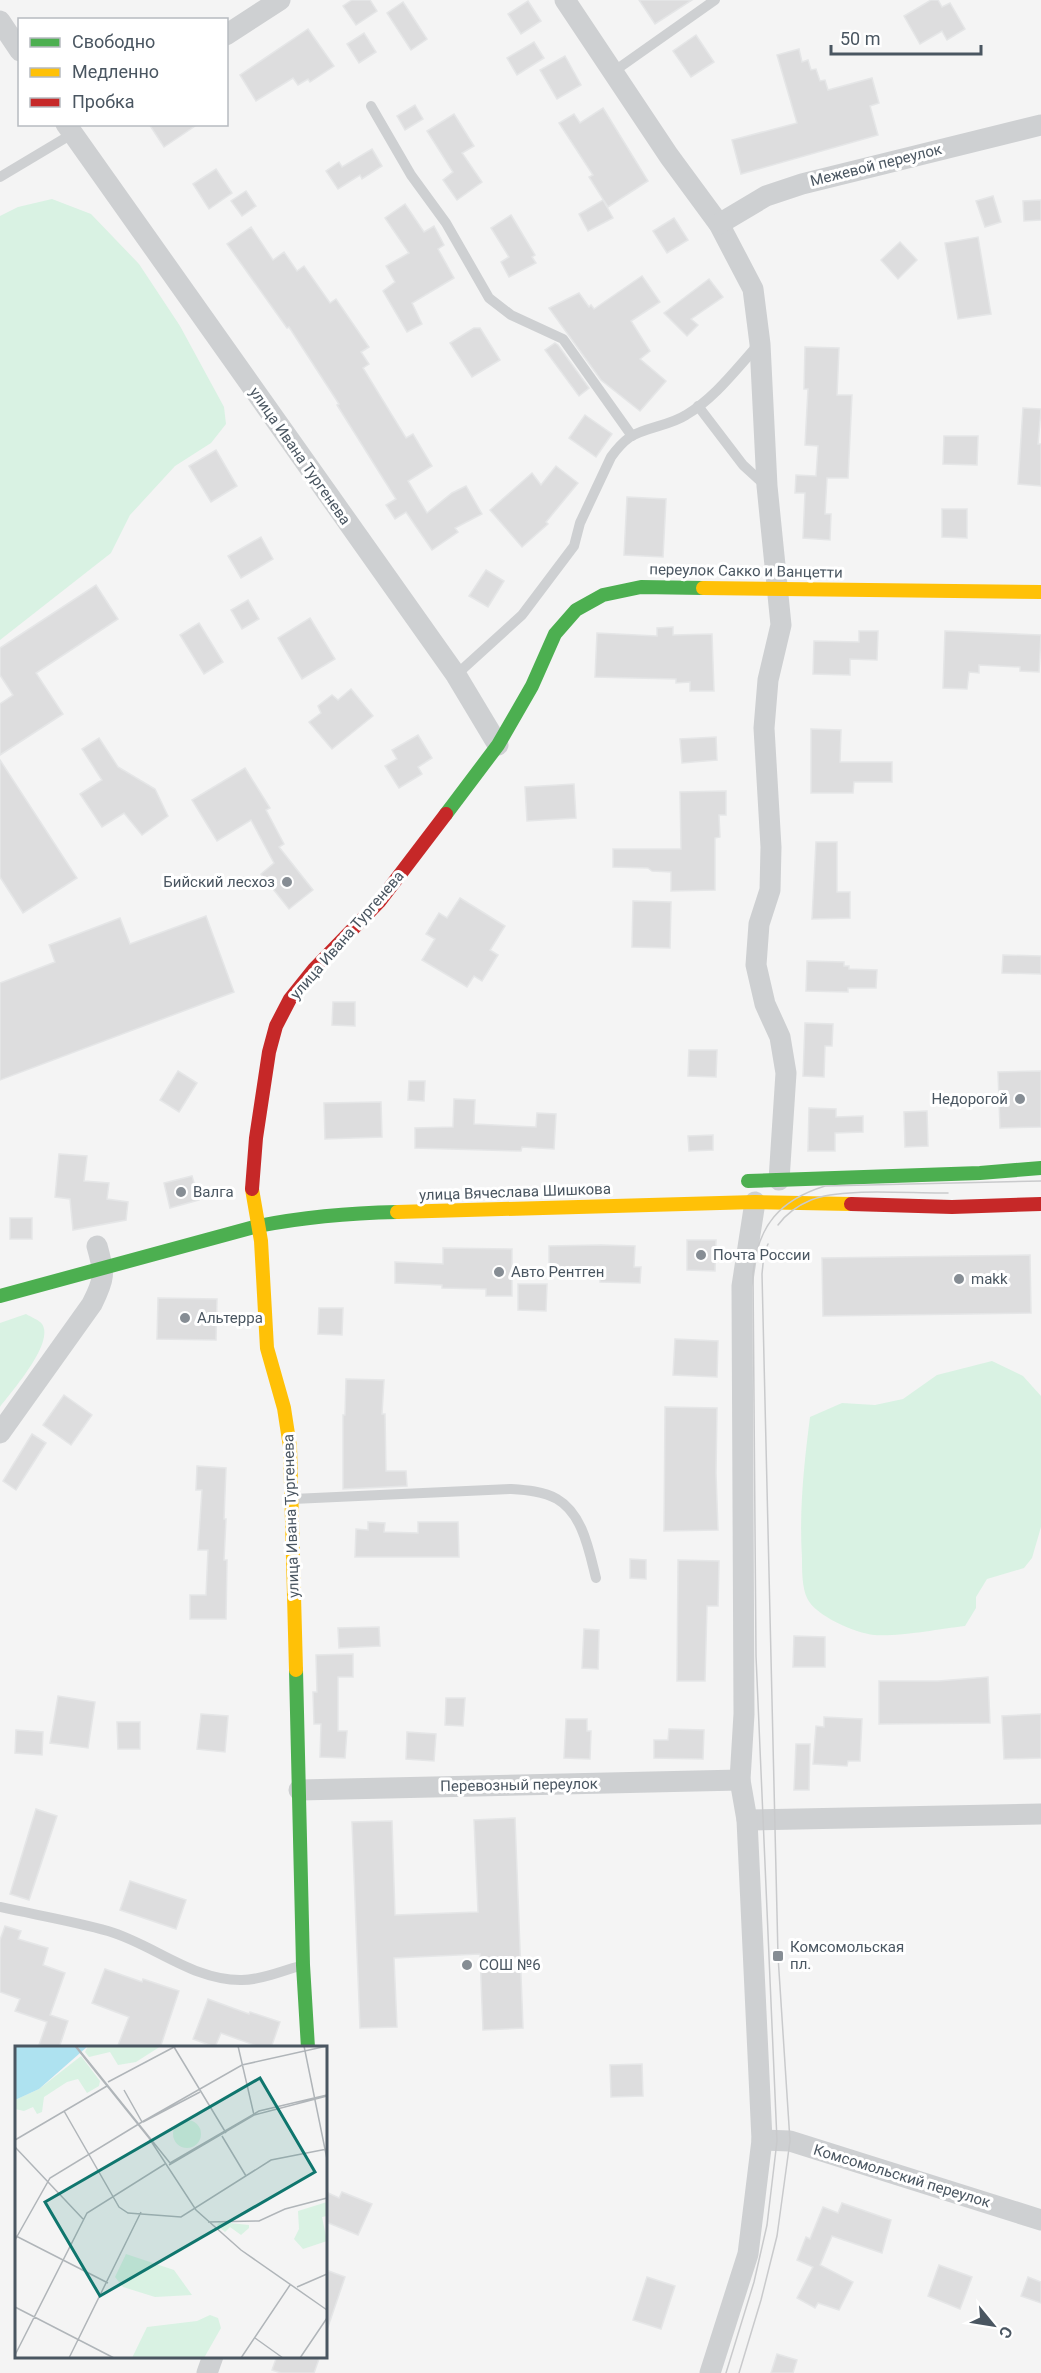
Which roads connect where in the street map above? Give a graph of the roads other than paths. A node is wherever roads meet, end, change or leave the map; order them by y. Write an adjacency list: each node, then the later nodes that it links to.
1 (280, 0): 5 (street)
2 (565, 0): 7 (street)
3 (715, 0): 7 (lane)
4 (0, 21): 6 (street)
5 (228, 34)
6 (18, 48)
7 (613, 72): 12 (street)
8 (371, 106): 15 (lane)
9 (1041, 125): 12 (street, Межевой переулок)
10 (75, 128): 11 (lane); 19 (street, улица Ивана Тургенева)
11 (0, 177)
12 (719, 224): 13 (street)
13 (760, 344): 14 (lane); 16 (street)
14 (698, 406): 15 (lane); 16 (lane)
15 (632, 436): 19 (lane)
16 (767, 486): 17 (street)
17 (777, 588): 18 (street, переулок Сакко и Ванцетти); 20 (street, переулок Сакко и Ванцетти); 22 (street)
18 (1041, 592)
19 (456, 675): 20 (street, улица Ивана Тургенева)
20 (498, 745): 26 (street, улица Ивана Тургенева)
21 (1041, 1168): 22 (street)
22 (779, 1180): 23 (street)
23 (734, 1181)
24 (756, 1202): 25 (street, улица Вячеслава Шишкова); 26 (street, улица Вячеслава Шишкова); 32 (street)
25 (1041, 1204)
26 (258, 1226): 27 (street, улица Вячеслава Шишкова); 30 (street, улица Ивана Тургенева)
27 (98, 1252): 28 (street, улица Вячеслава Шишкова); 29 (street)
28 (0, 1296)
29 (0, 1433)
30 (292, 1499): 31 (lane); 33 (street, улица Ивана Тургенева)
31 (596, 1578)
32 (740, 1780): 33 (street, Перевозный переулок); 35 (street)
33 (299, 1790): 37 (street, улица Ивана Тургенева)
34 (1041, 1814): 35 (street)
35 (747, 1820): 39 (street)
36 (0, 1907): 37 (lane)
37 (303, 1965): 38 (street, улица Ивана Тургенева)
38 (308, 2046)
39 (762, 2140): 40 (street, Комсомольский переулок); 43 (street)
40 (1041, 2220)
41 (212, 2358): 42 (street)
42 (207, 2373)
43 (710, 2373)

